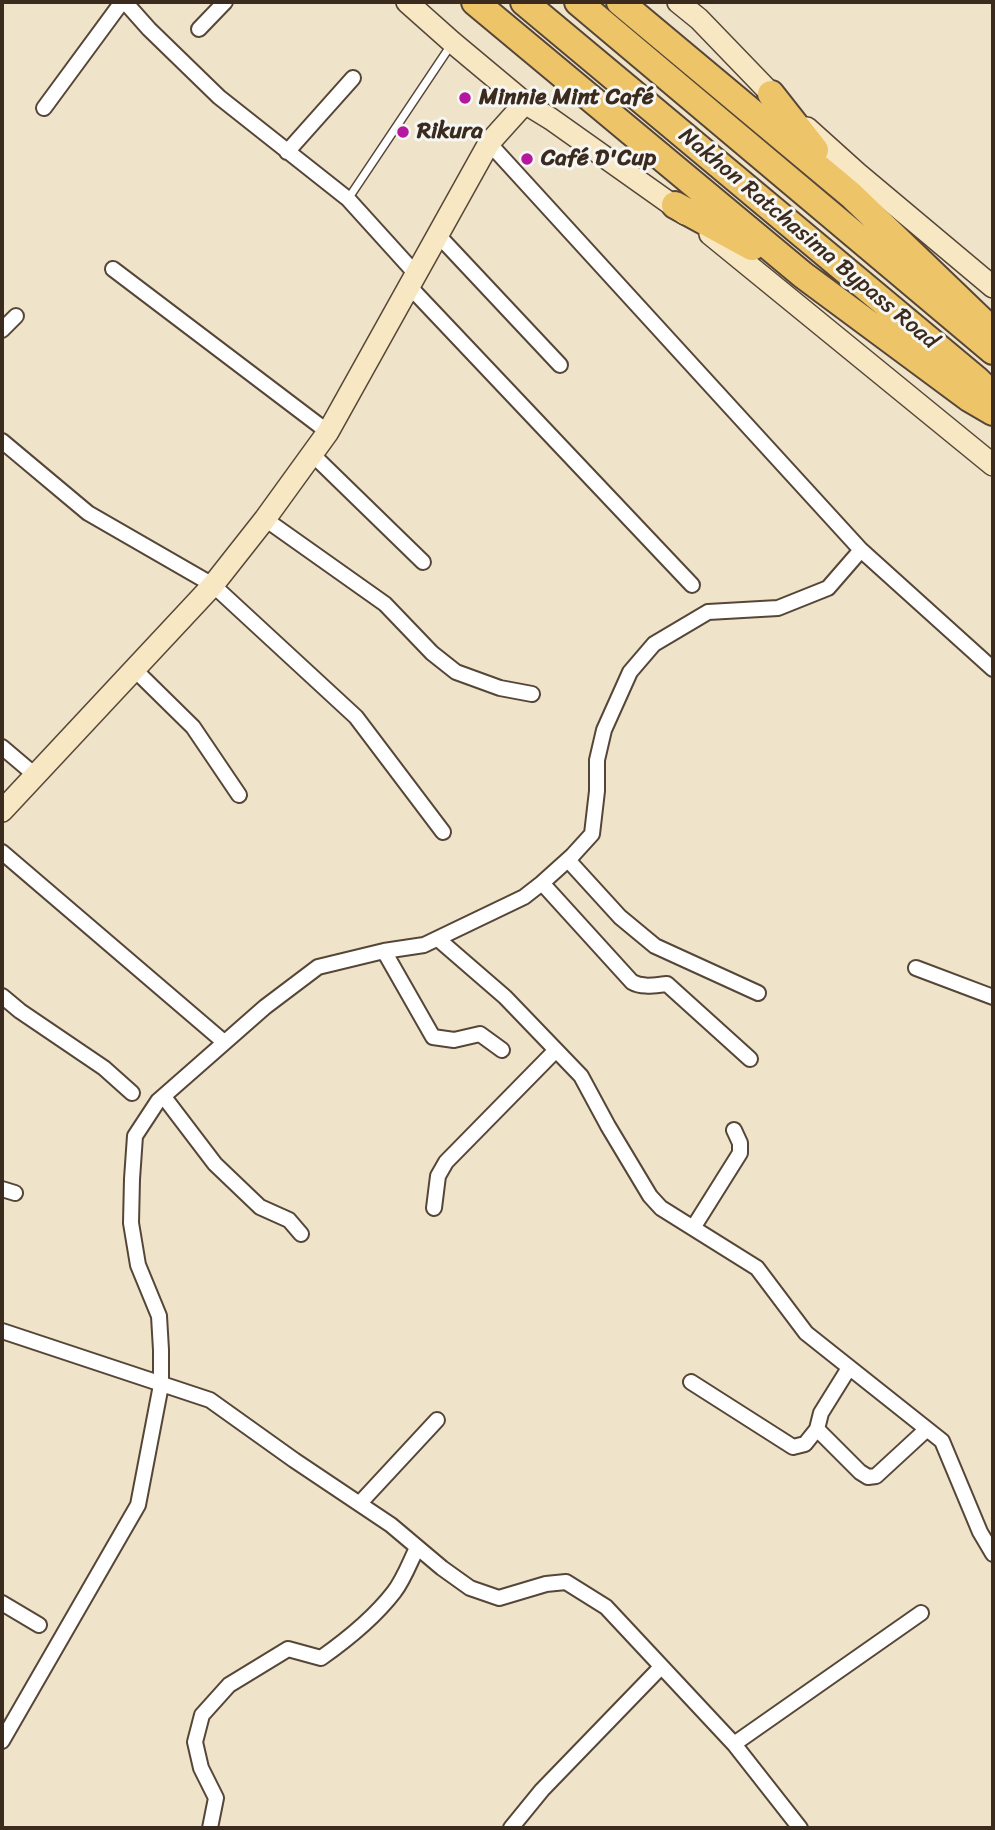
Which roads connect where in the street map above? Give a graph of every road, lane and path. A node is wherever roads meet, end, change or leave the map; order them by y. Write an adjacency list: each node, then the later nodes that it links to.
1 (123, 2): 14 (street); 16 (street)
2 (225, 2): 9 (street)
3 (407, 2): 10 (main road)
4 (475, 2): 22 (highway)
5 (524, 2): 30 (highway, Nakhon Ratchasima Bypass Road)
6 (578, 2): 28 (highway, Nakhon Ratchasima Bypass Road)
7 (620, 2): 17 (highway)
8 (678, 2): 12 (main road)
9 (199, 29)
10 (452, 43): 13 (main road); 18 (lane)
11 (353, 78): 16 (street)
12 (771, 94): 17 (highway); 24 (main road)
13 (525, 103): 15 (main road); 19 (main road)
14 (44, 108)
15 (489, 143): 20 (main road); 37 (street)
16 (288, 152): 18 (street)
17 (851, 195): 27 (highway)
18 (348, 199): 23 (street)
19 (675, 205): 22 (highway); 35 (main road)
20 (437, 234): 23 (main road); 29 (street)
21 (113, 269): 32 (street)
22 (803, 275): 31 (highway)
23 (412, 280): 32 (main road); 39 (street)
24 (993, 287)
25 (16, 316): 26 (street)
26 (2, 330)
27 (993, 332)
28 (993, 351)
29 (560, 365)
30 (993, 396)
31 (993, 411)
32 (328, 432): 34 (main road)
33 (2, 441): 40 (street)
34 (312, 454): 36 (main road); 38 (street)
35 (993, 465)
36 (265, 519): 40 (main road); 43 (street)
37 (861, 550): 41 (street); 50 (street)
38 (423, 562)
39 (692, 584)
40 (213, 585): 42 (main road); 48 (street)
41 (993, 669)
42 (134, 670): 45 (main road); 46 (street)
43 (532, 694)
44 (2, 747): 45 (street)
45 (35, 775): 47 (main road)
46 (239, 795)
47 (2, 811)
48 (443, 832)
49 (2, 852): 58 (street)
50 (568, 860): 51 (street); 55 (street)
51 (542, 883): 52 (street); 61 (street)
52 (438, 939): 53 (street); 60 (street)
53 (384, 951): 58 (street); 59 (street)
54 (916, 968): 57 (street)
55 (758, 993)
56 (2, 996): 62 (street)
57 (993, 997)
58 (224, 1042): 63 (street)
59 (502, 1050)
60 (555, 1050): 65 (street); 66 (street)
61 (750, 1059)
62 (132, 1093)
63 (164, 1097): 67 (street); 71 (street)
64 (734, 1130): 66 (street)
65 (433, 1208)
66 (693, 1228): 69 (street)
67 (301, 1234)
68 (2, 1331): 71 (street)
69 (849, 1368): 73 (street); 74 (street)
70 (691, 1382): 73 (street)
71 (160, 1385): 75 (street); 82 (street)
72 (436, 1420): 75 (street)
73 (817, 1429): 74 (street)
74 (927, 1429): 77 (street)
75 (360, 1503): 76 (street)
76 (417, 1548): 81 (street); 84 (street)
77 (993, 1554)
78 (2, 1603): 80 (street)
79 (920, 1613): 83 (street)
80 (39, 1625)
81 (661, 1667): 83 (street); 85 (street)
82 (2, 1741)
83 (734, 1744): 86 (street)
84 (211, 1828)
85 (511, 1828)
86 (800, 1828)

